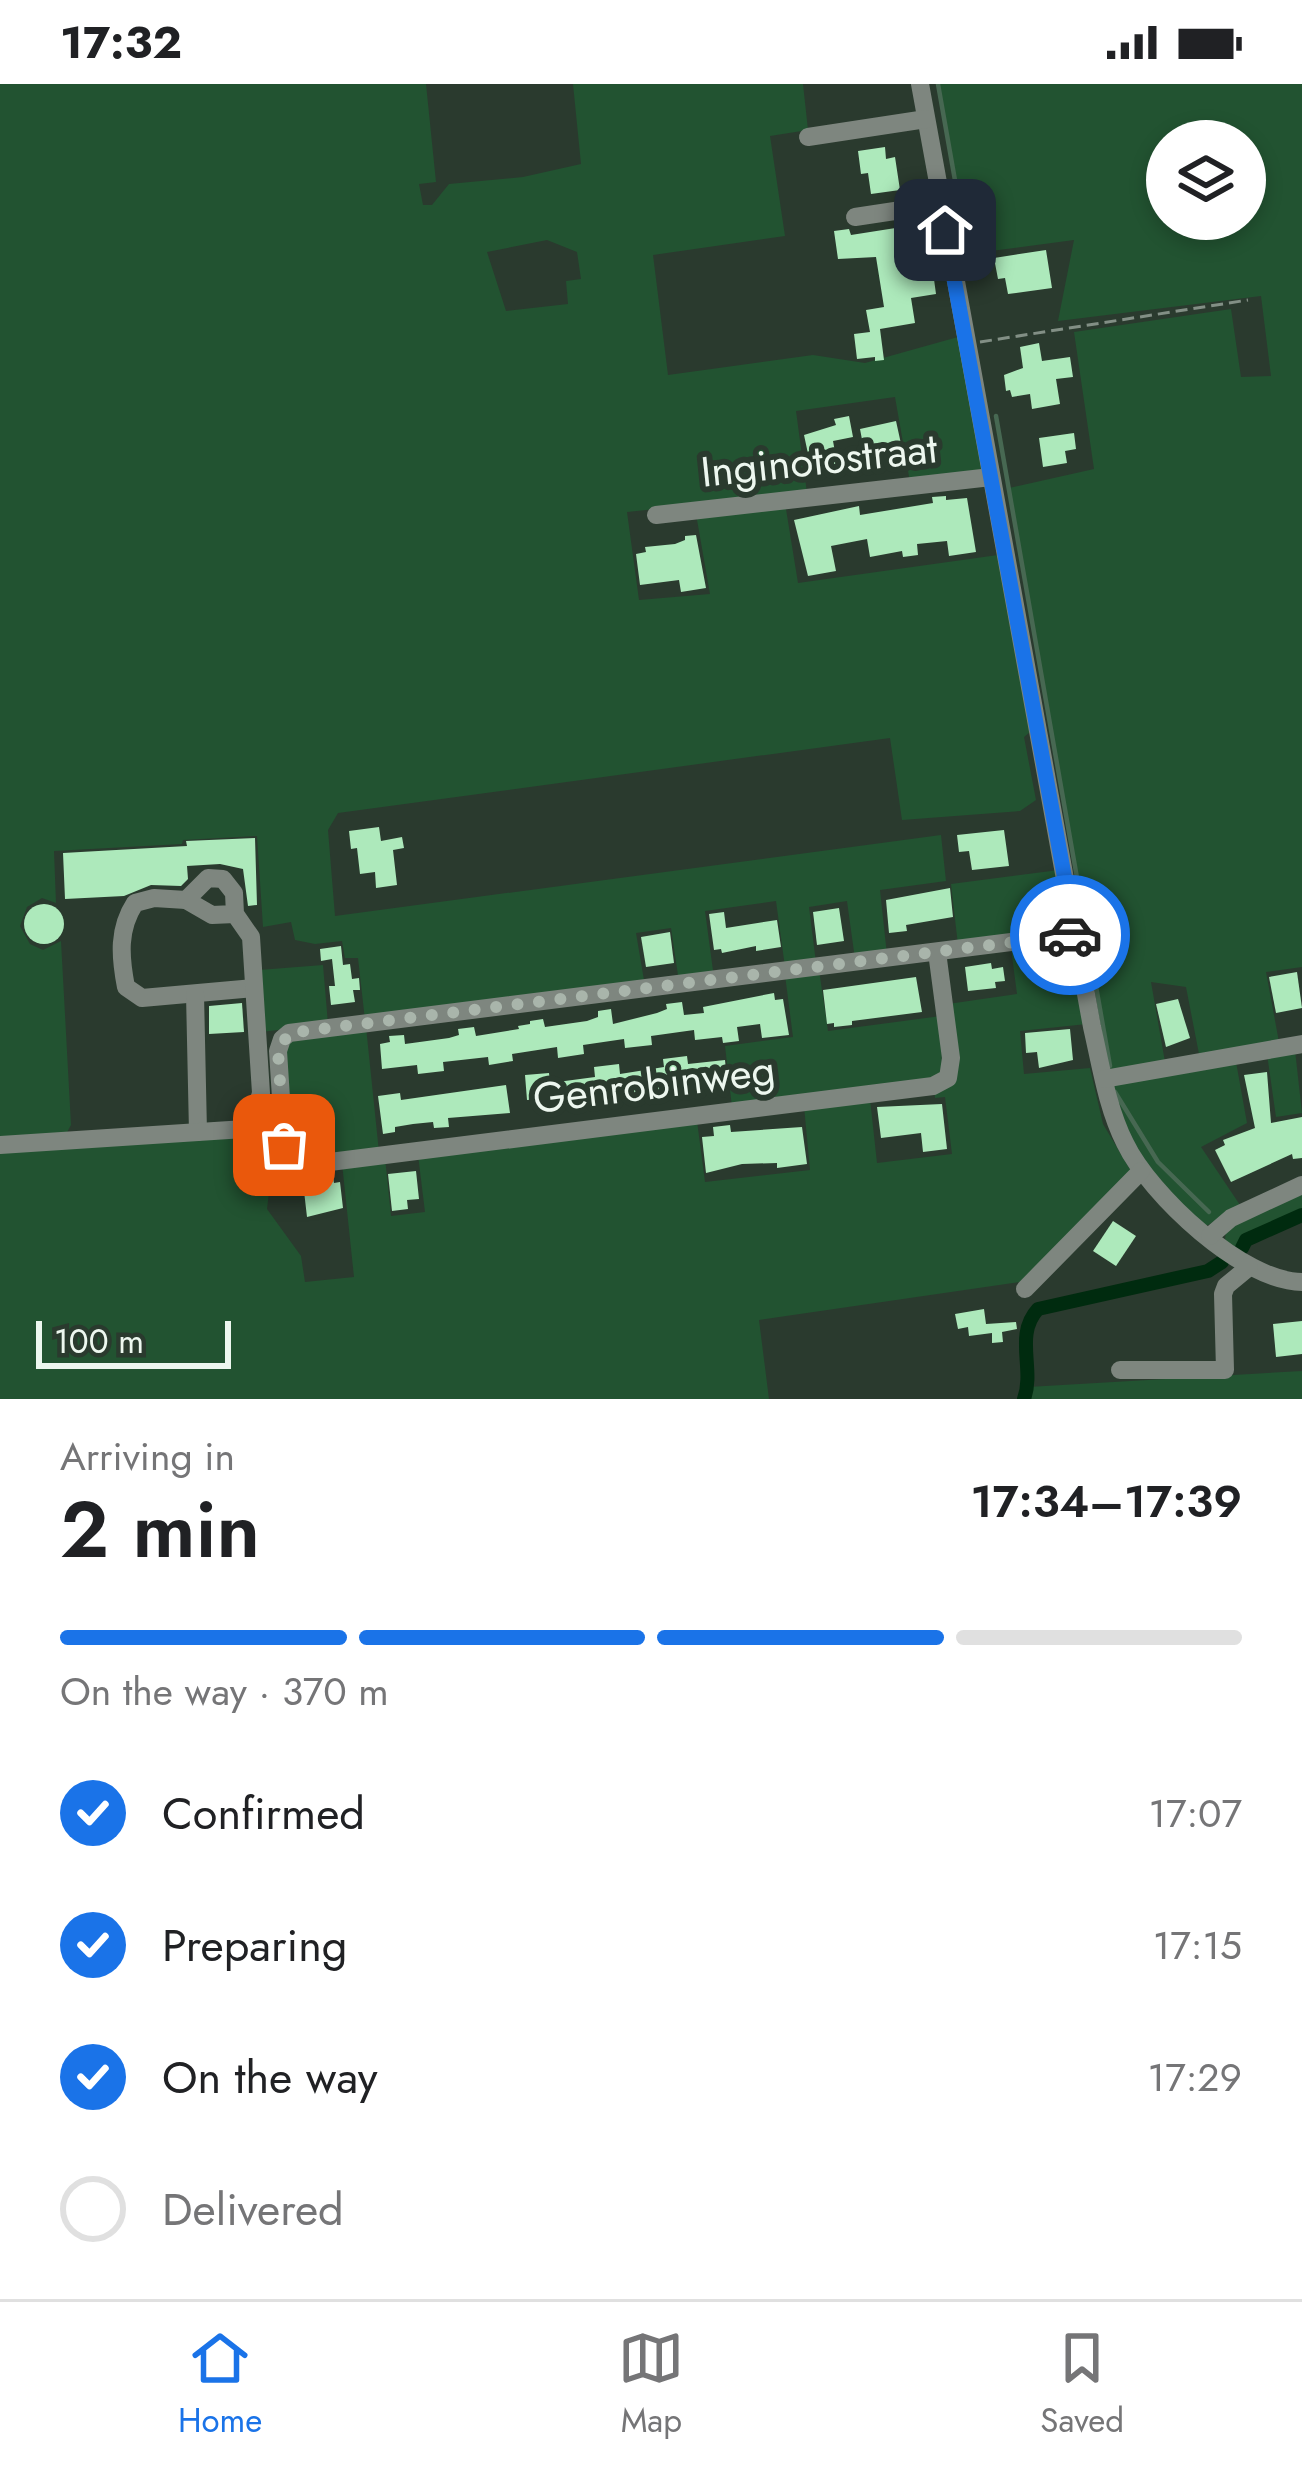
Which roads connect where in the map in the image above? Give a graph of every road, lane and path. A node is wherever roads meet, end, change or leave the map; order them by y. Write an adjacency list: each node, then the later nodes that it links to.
1 (920, 84): 2 (street)
2 (926, 119): 3 (street); 4 (street)
3 (808, 137)
4 (940, 204): 5 (street); 7 (street)
5 (855, 217)
6 (1248, 300): 7 (path)
7 (967, 344): 8 (street)
8 (991, 478): 9 (street, Inginotostraat); 12 (street)
9 (656, 515)
10 (186, 900): 11 (street); 11 (street); 15 (street)
11 (236, 914): 14 (street)
12 (1075, 934): 13 (street); 17 (street)
13 (937, 952): 18 (street); 18 (street, Genrobinweg)
14 (254, 988): 15 (street); 18 (street)
15 (195, 994): 19 (street)
16 (1302, 1044): 17 (street)
17 (1104, 1079): 21 (street)
18 (267, 1127): 19 (street)
19 (198, 1132): 20 (street)
20 (0, 1144)
21 (1141, 1171): 23 (street); 26 (street)
22 (1302, 1185): 23 (street)
23 (1210, 1236): 24 (street)
24 (1241, 1261): 25 (street); 27 (street)
25 (1302, 1282)
26 (1025, 1289)
27 (1120, 1370)

